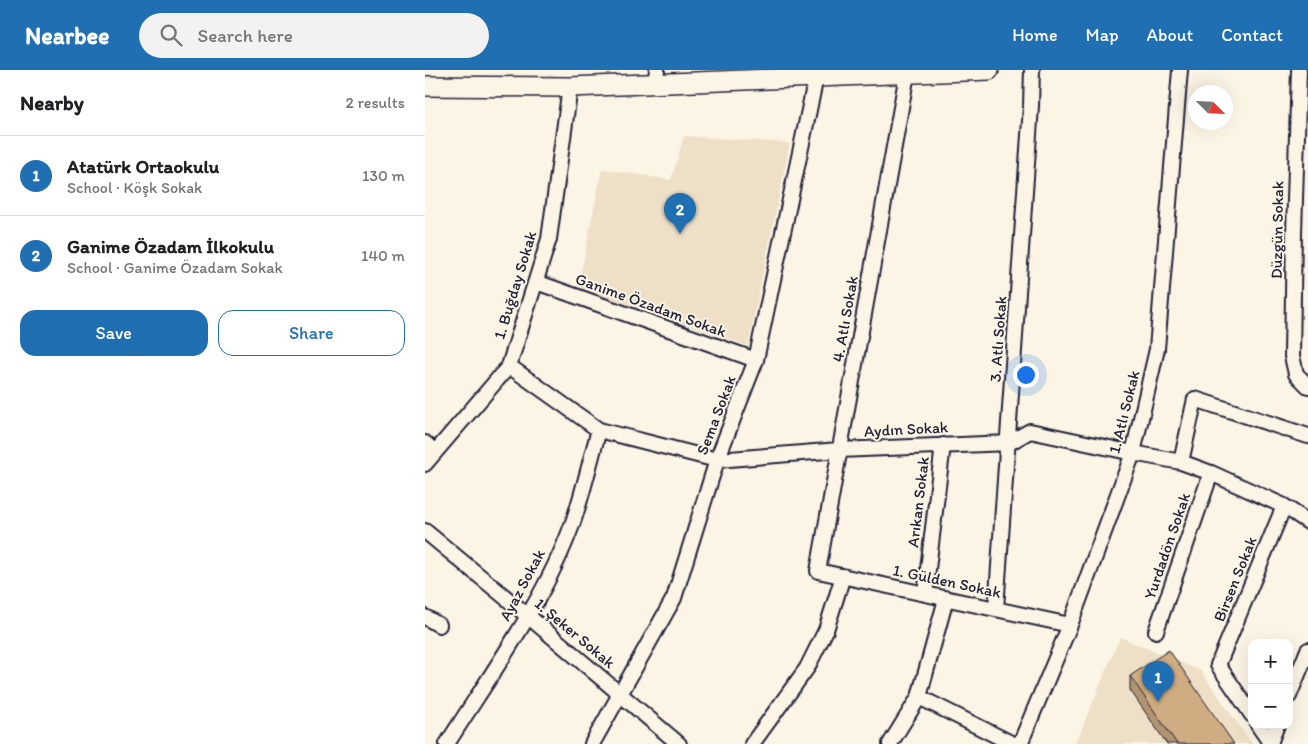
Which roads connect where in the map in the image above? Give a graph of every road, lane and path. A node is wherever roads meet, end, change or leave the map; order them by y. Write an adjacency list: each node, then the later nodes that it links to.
1 (989, 70): 5 (street)
2 (1032, 70): 20 (street, 3. Atlı Sokak)
3 (1180, 70): 24 (street, 1. Atlı Sokak)
4 (1299, 70): 12 (street, Düzgün Sokak)
5 (957, 71): 7 (street)
6 (851, 73): 7 (street); 9 (street)
7 (907, 74): 23 (street, 4. Atlı Sokak)
8 (656, 77): 9 (street); 11 (street)
9 (815, 77): 15 (street, Sema Sokak)
10 (425, 86): 11 (street)
11 (571, 87): 14 (street, 1. Buğday Sokak)
12 (1294, 232): 13 (street); 17 (street, Düzgün Sokak)
13 (1308, 233)
14 (536, 282): 15 (street, Ganime Özadam Sokak); 16 (street, 1. Buğday Sokak)
15 (756, 360): 25 (street, Sema Sokak)
16 (509, 366): 18 (street, Aydın Sokak); 22 (street, 1. Buğday Sokak)
17 (1308, 386)
18 (599, 430): 25 (street, Aydın Sokak); 37 (street, Ayaz Sokak)
19 (1308, 436): 26 (street)
20 (1009, 443): 21 (street, Aydın Sokak); 24 (street, Aydın Sokak); 36 (street, 3. Atlı Sokak)
21 (943, 444): 23 (street, Aydın Sokak); 34 (street, Arıkan Sokak)
22 (430, 448): 27 (street, 1. Buğday Sokak)
23 (839, 450): 25 (street, Aydın Sokak); 32 (street, 4. Atlı Sokak)
24 (1133, 453): 26 (street, Aydın Sokak); 40 (street, 1. Atlı Sokak)
25 (717, 460): 44 (street, Sema Sokak)
26 (1181, 462): 28 (street, Aydın Sokak)
27 (425, 464)
28 (1211, 473): 29 (street, Aydın Sokak); 41 (street, Yurdadön Sokak)
29 (1284, 506): 30 (street, Aydın Sokak); 46 (street, Birsen Sokak)
30 (1308, 522)
31 (425, 531): 37 (street, 1. Şeker Sokak)
32 (817, 571): 33 (street, 1. Gülden Sokak)
33 (843, 576): 34 (street, 1. Gülden Sokak); 53 (street)
34 (925, 594): 35 (street, 1. Gülden Sokak)
35 (946, 598): 36 (street, 1. Gülden Sokak); 45 (street)
36 (996, 609): 40 (street, 1. Gülden Sokak)
37 (528, 616): 44 (street, 1. Şeker Sokak); 50 (street, Ayaz Sokak)
38 (425, 617): 39 (street)
39 (439, 625)
40 (1070, 625): 56 (street, 1. Atlı Sokak)
41 (1156, 631)
42 (1308, 650): 43 (street)
43 (1293, 686)
44 (621, 695): 51 (street, Sema Sokak); 52 (street, 1. Şeker Sokak)
45 (919, 697): 54 (street); 55 (street)
46 (1248, 709)
47 (1261, 729): 49 (street)
48 (1275, 729): 49 (street)
49 (1270, 743)
50 (447, 744)
51 (592, 744)
52 (679, 744)
53 (752, 744)
54 (890, 744)
55 (1013, 744)
56 (1020, 744)

